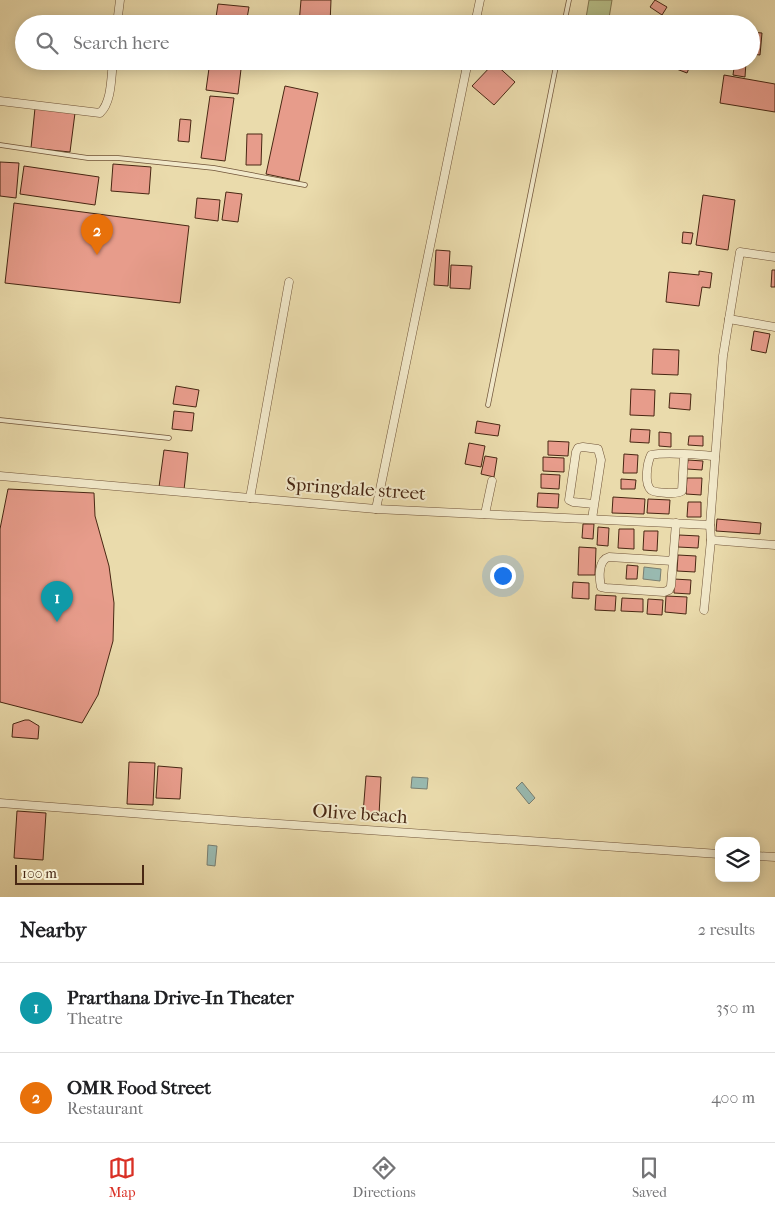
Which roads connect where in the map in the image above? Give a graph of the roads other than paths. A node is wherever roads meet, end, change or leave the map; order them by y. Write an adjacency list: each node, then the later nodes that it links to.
1 (120, 0): 4 (street)
2 (480, 0): 5 (street)
3 (569, 0): 6 (lane)
4 (118, 15)
5 (477, 15)
6 (566, 15)
7 (111, 70): 10 (street)
8 (466, 70): 26 (street)
9 (555, 70): 17 (lane)
10 (0, 101)
11 (0, 145): 12 (lane)
12 (305, 185)
13 (775, 256): 15 (street)
14 (289, 282): 24 (street)
15 (729, 319): 16 (street); 21 (street)
16 (775, 327)
17 (488, 405)
18 (0, 420): 19 (lane)
19 (169, 438)
20 (684, 455): 20 (street); 21 (street)
21 (715, 456): 30 (street)
22 (0, 476): 24 (street, Springdale street)
23 (492, 481): 27 (street)
24 (250, 498): 26 (street, Springdale street)
25 (594, 504): 25 (street); 28 (street)
26 (376, 509): 27 (street, Springdale street)
27 (485, 514): 28 (street, Springdale street)
28 (592, 519): 29 (street, Springdale street)
29 (676, 523): 30 (street, Springdale street); 33 (street)
30 (710, 525): 31 (street)
31 (711, 540): 32 (street); 34 (street)
32 (775, 545)
33 (673, 561): 33 (street)
34 (704, 610)
35 (0, 803): 36 (street, Olive beach)
36 (715, 854)
37 (760, 856): 38 (street)
38 (775, 857)

